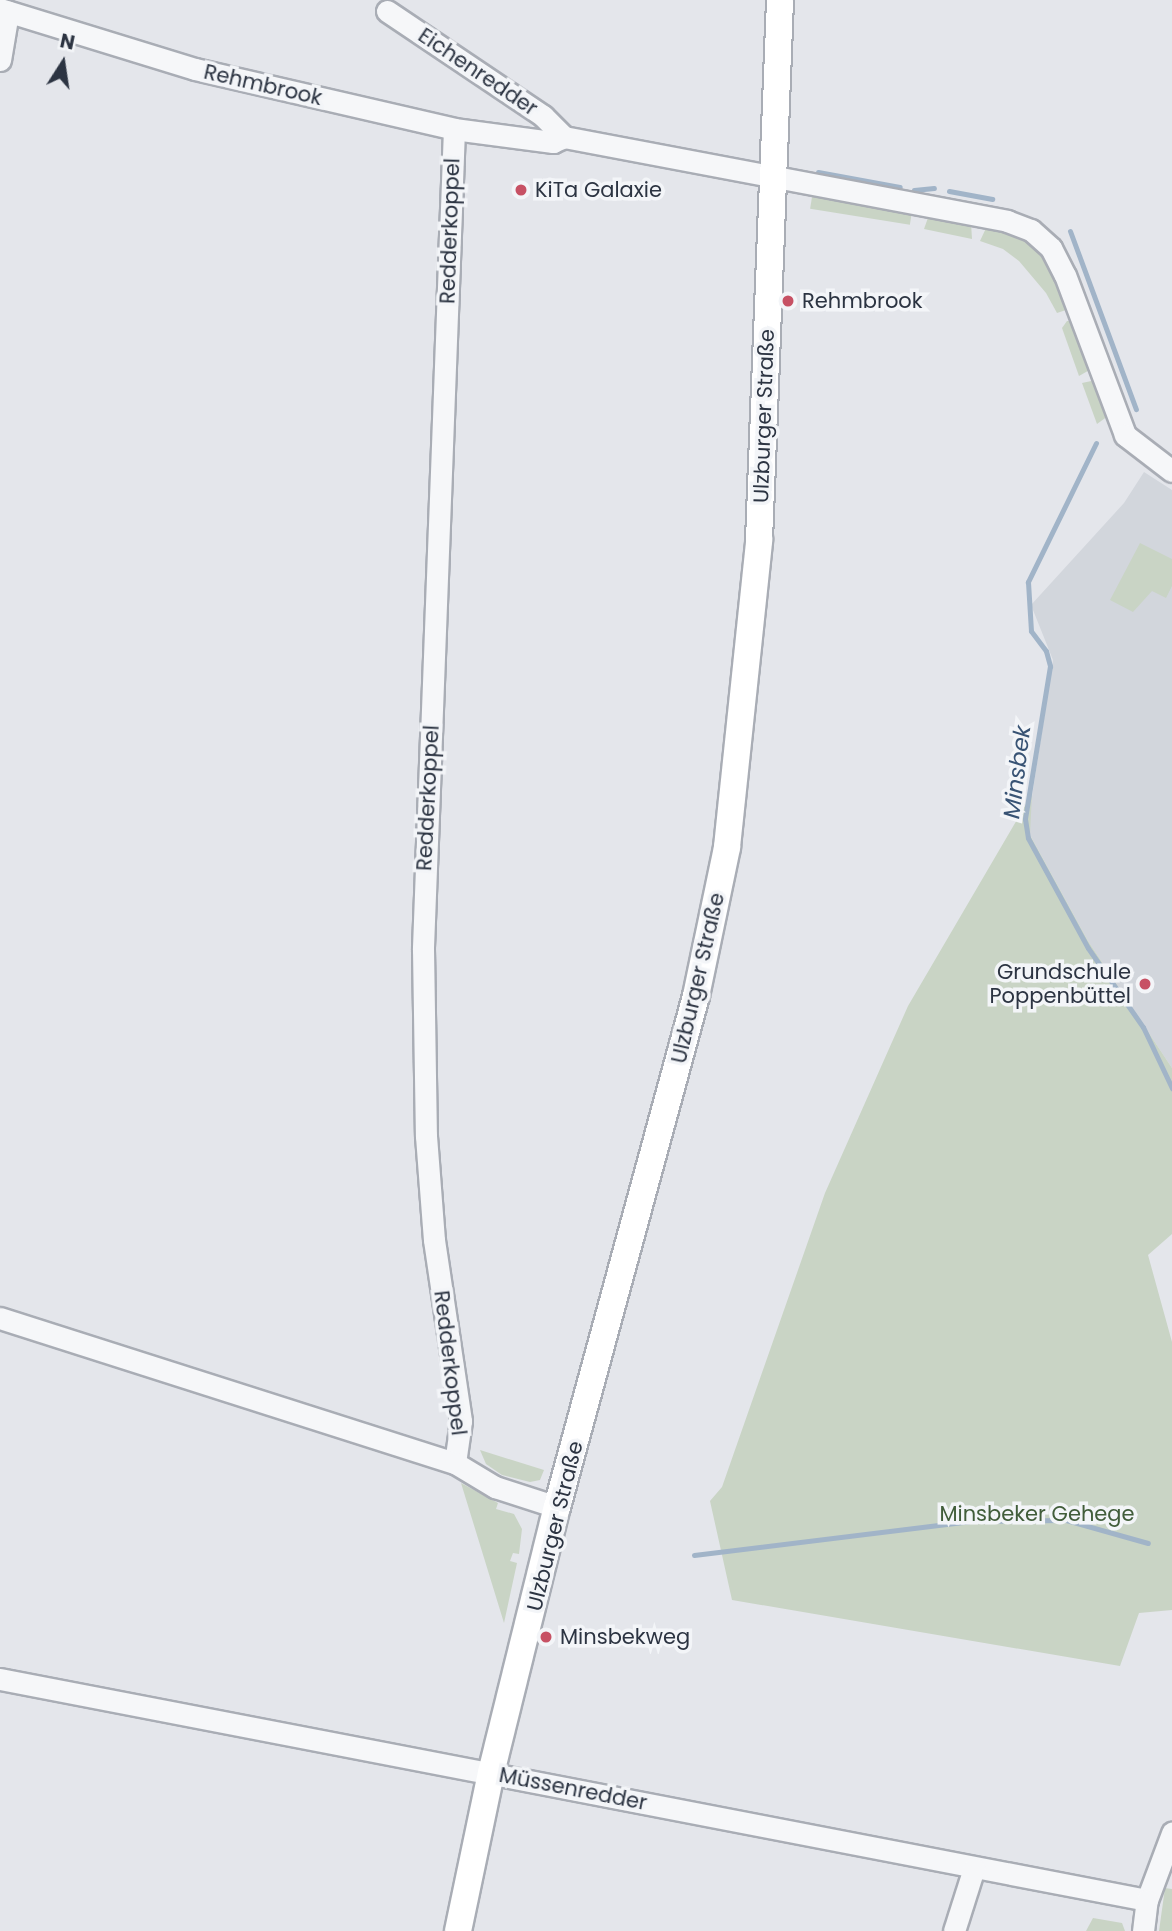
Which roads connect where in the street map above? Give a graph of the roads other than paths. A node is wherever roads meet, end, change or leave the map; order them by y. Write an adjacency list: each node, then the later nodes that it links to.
1 (780, 0): 7 (main road, Ulzburger Straße)
2 (4, 10): 4 (street); 5 (street, Rehmbrook)
3 (387, 12): 6 (street, Eichenredder)
4 (0, 60)
5 (454, 129): 6 (street, Rehmbrook); 10 (street, Redderkoppel)
6 (564, 137): 7 (street, Rehmbrook)
7 (772, 179): 8 (street, Rehmbrook); 11 (main road, Ulzburger Straße)
8 (1172, 471)
9 (0, 1318): 10 (street)
10 (455, 1463): 11 (street)
11 (557, 1507): 13 (main road, Ulzburger Straße)
12 (0, 1679): 13 (street, Müssenredder)
13 (491, 1773): 15 (street, Müssenredder); 17 (main road, Ulzburger Straße)
14 (1172, 1833): 16 (street)
15 (974, 1868): 16 (street, Müssenredder); 18 (street)
16 (1147, 1900): 19 (street)
17 (458, 1931)
18 (954, 1931)
19 (1143, 1931)

